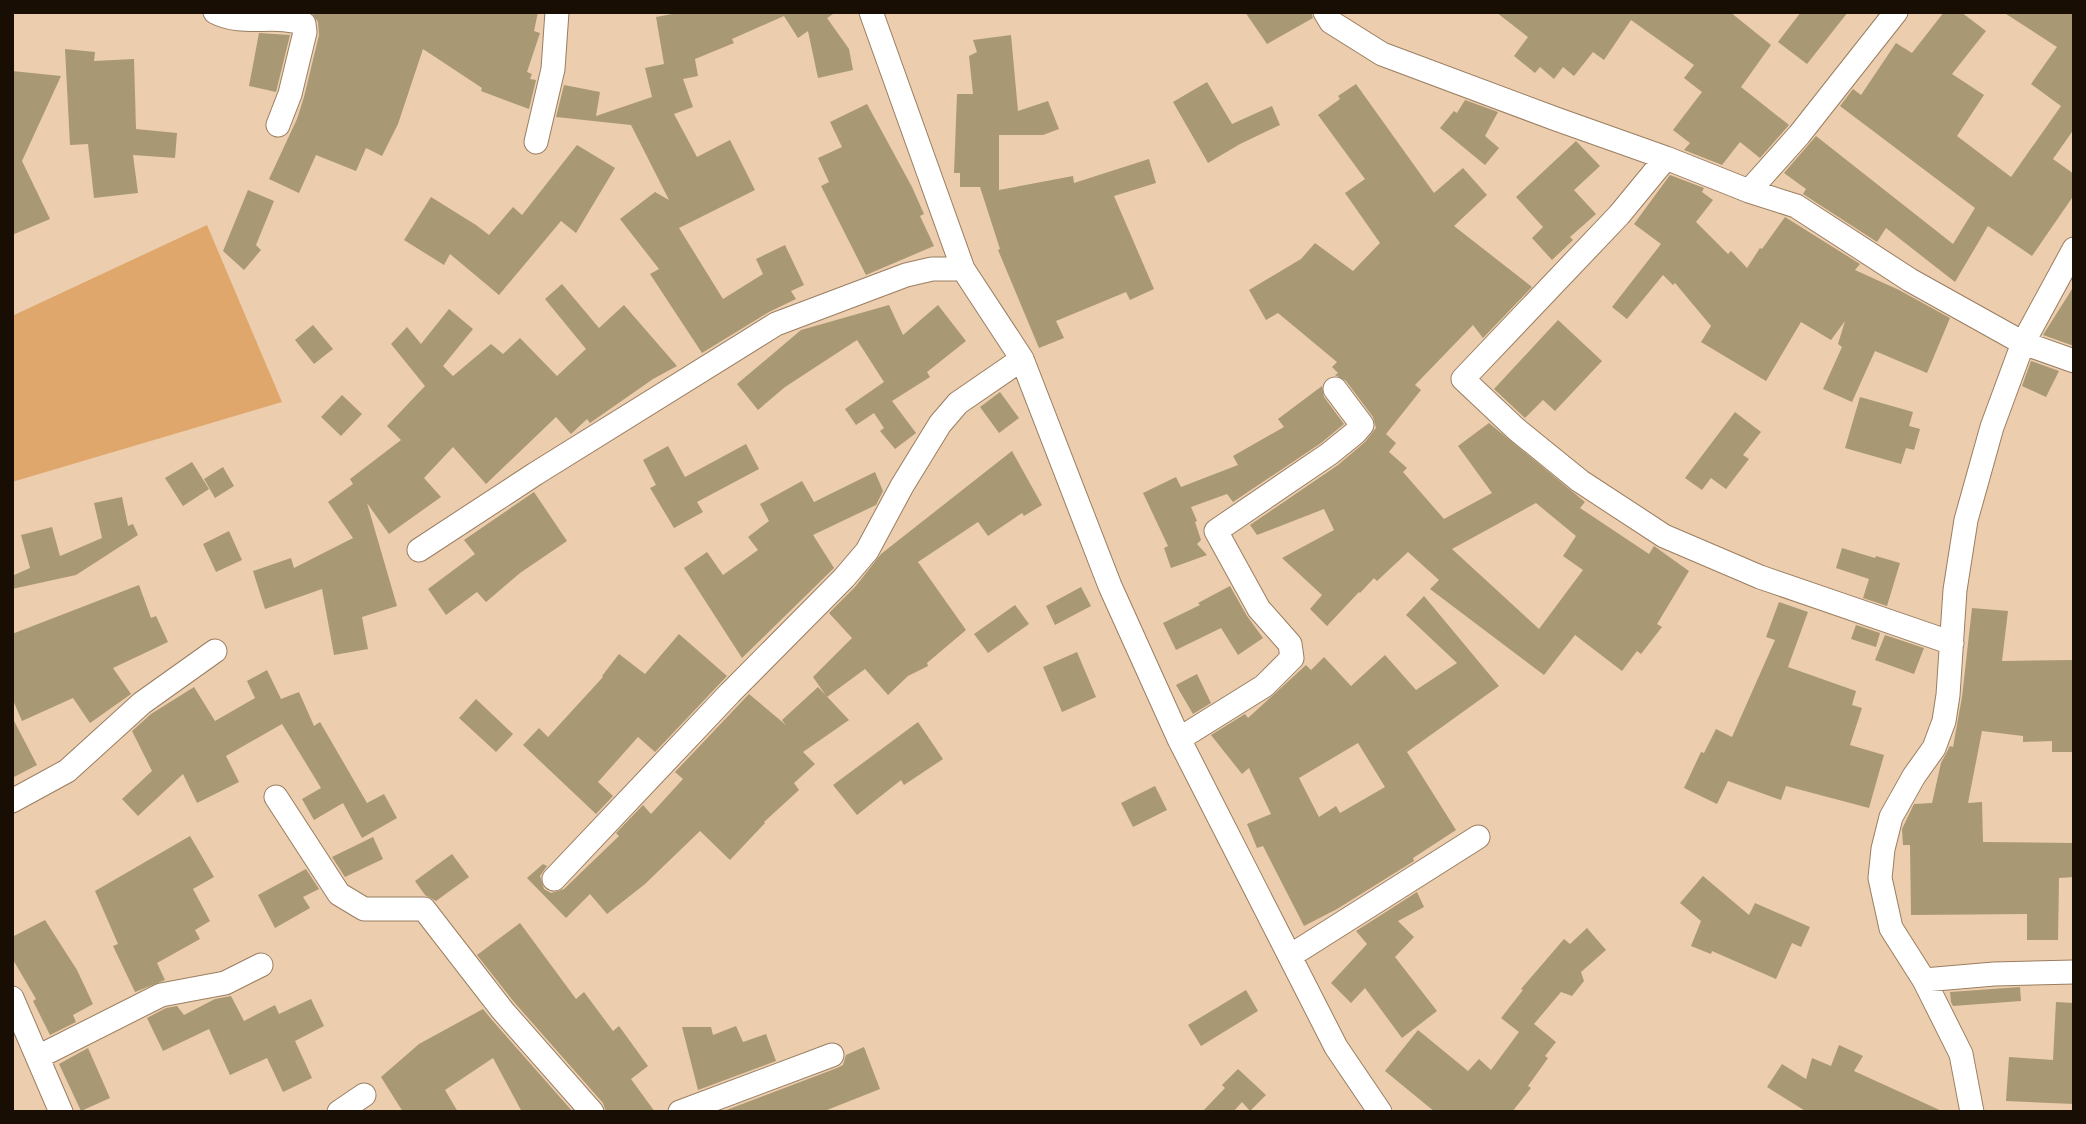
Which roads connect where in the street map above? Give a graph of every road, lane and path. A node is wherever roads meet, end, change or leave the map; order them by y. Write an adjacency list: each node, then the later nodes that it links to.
1 (215, 12): 6 (street)
2 (557, 12): 7 (street)
3 (872, 12): 11 (street)
4 (1325, 12): 8 (street)
5 (1896, 12): 9 (street)
6 (278, 125)
7 (536, 142)
8 (1666, 158): 9 (street); 17 (street)
9 (1749, 191): 12 (street)
10 (2074, 249): 12 (street)
11 (963, 269): 13 (street); 16 (street)
12 (2023, 343): 14 (street); 17 (street)
13 (1022, 359): 19 (street); 23 (street)
14 (2074, 361)
15 (1335, 388): 19 (street)
16 (419, 550)
17 (1952, 643): 27 (street)
18 (215, 651): 21 (street)
19 (1179, 739): 24 (street)
20 (276, 797): 34 (street)
21 (12, 801)
22 (1478, 837): 24 (street)
23 (554, 879)
24 (1290, 956): 36 (street)
25 (261, 965): 30 (street)
26 (2074, 972): 27 (street)
27 (1924, 980): 37 (street)
28 (12, 998): 30 (street)
29 (832, 1055): 35 (street)
30 (38, 1057): 32 (street)
31 (364, 1095): 33 (street)
32 (61, 1112)
33 (339, 1112)
34 (592, 1112)
35 (680, 1112)
36 (1380, 1112)
37 (1972, 1112)

